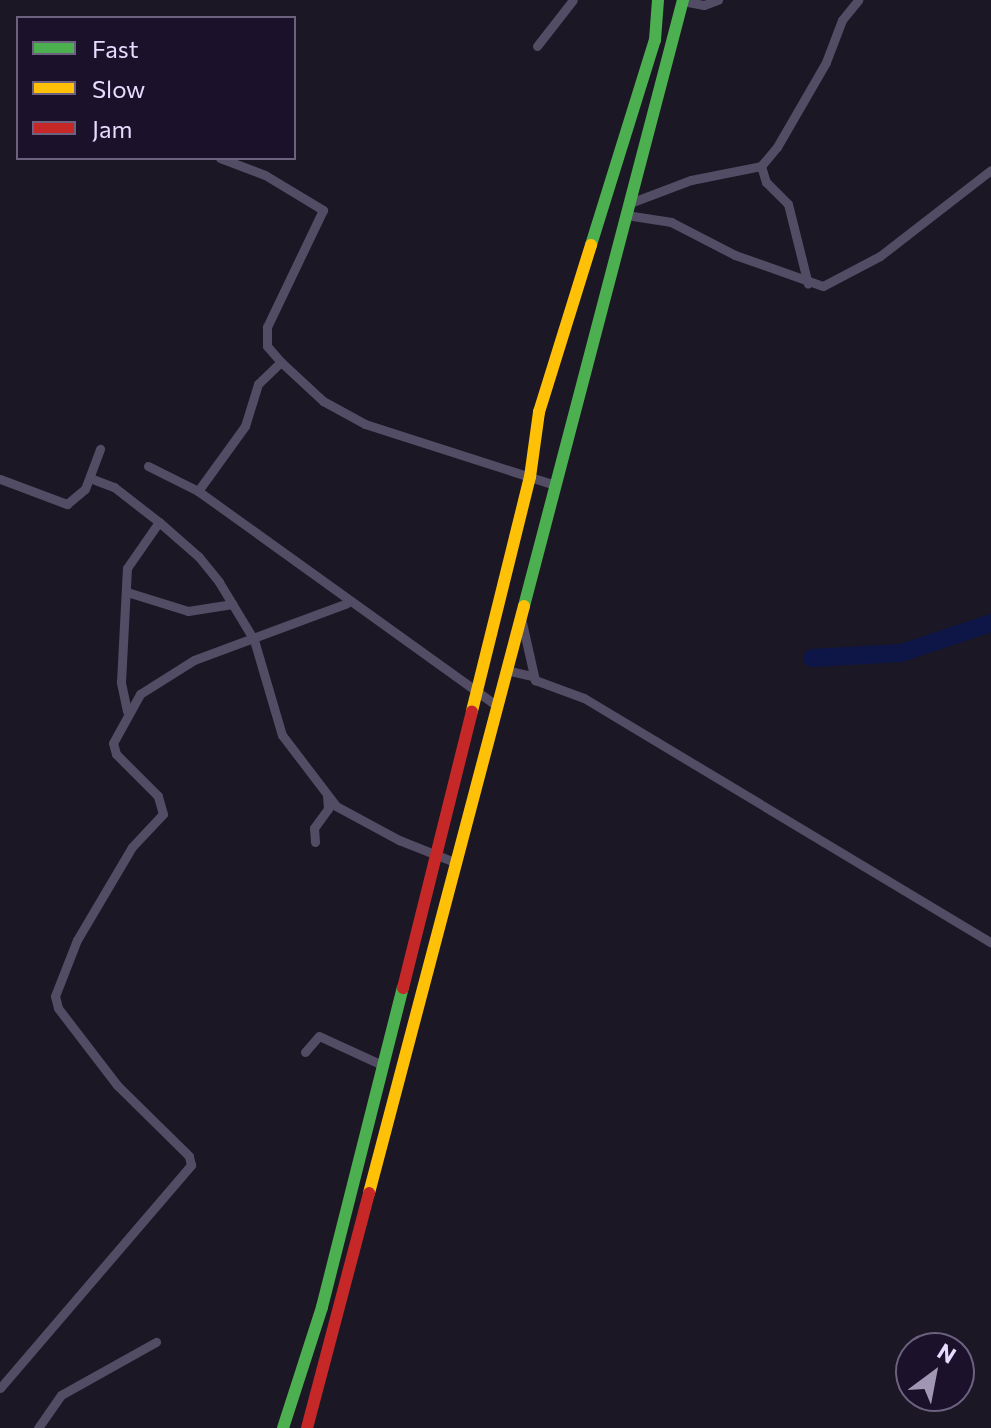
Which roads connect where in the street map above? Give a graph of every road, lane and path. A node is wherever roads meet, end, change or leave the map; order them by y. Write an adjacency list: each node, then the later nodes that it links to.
1 (573, 0): 6 (street)
2 (658, 0): 15 (street)
3 (718, 0): 5 (street)
4 (858, 0): 8 (street)
5 (683, 1): 10 (street)
6 (537, 46)
7 (225, 160): 12 (street)
8 (761, 166): 10 (street); 11 (street)
9 (991, 170): 11 (street)
10 (628, 209): 11 (street); 18 (street)
11 (808, 284)
12 (281, 362): 15 (street); 19 (street)
13 (100, 449): 16 (street)
14 (148, 466): 19 (street)
15 (530, 477): 18 (street); 28 (street)
16 (90, 478): 17 (street); 20 (street)
17 (0, 479)
18 (555, 485): 24 (street)
19 (198, 491): 22 (street)
20 (159, 522): 21 (street); 23 (street)
21 (127, 592): 23 (street); 30 (street)
22 (347, 603): 25 (street); 28 (street)
23 (232, 604): 25 (street)
24 (520, 615): 26 (street); 27 (street)
25 (254, 640): 30 (street); 31 (street)
26 (506, 670): 27 (street); 29 (street)
27 (531, 676): 35 (street)
28 (476, 694): 29 (street); 33 (street)
29 (497, 706): 34 (street)
30 (127, 711): 39 (street)
31 (326, 792): 32 (street); 33 (street)
32 (315, 842)
33 (435, 854): 34 (street); 41 (street)
34 (457, 863): 42 (street)
35 (991, 943)
36 (305, 1052): 37 (street)
37 (378, 1063)
38 (156, 1342): 40 (street)
39 (0, 1388)
40 (38, 1428)
41 (283, 1428)
42 (307, 1428)

